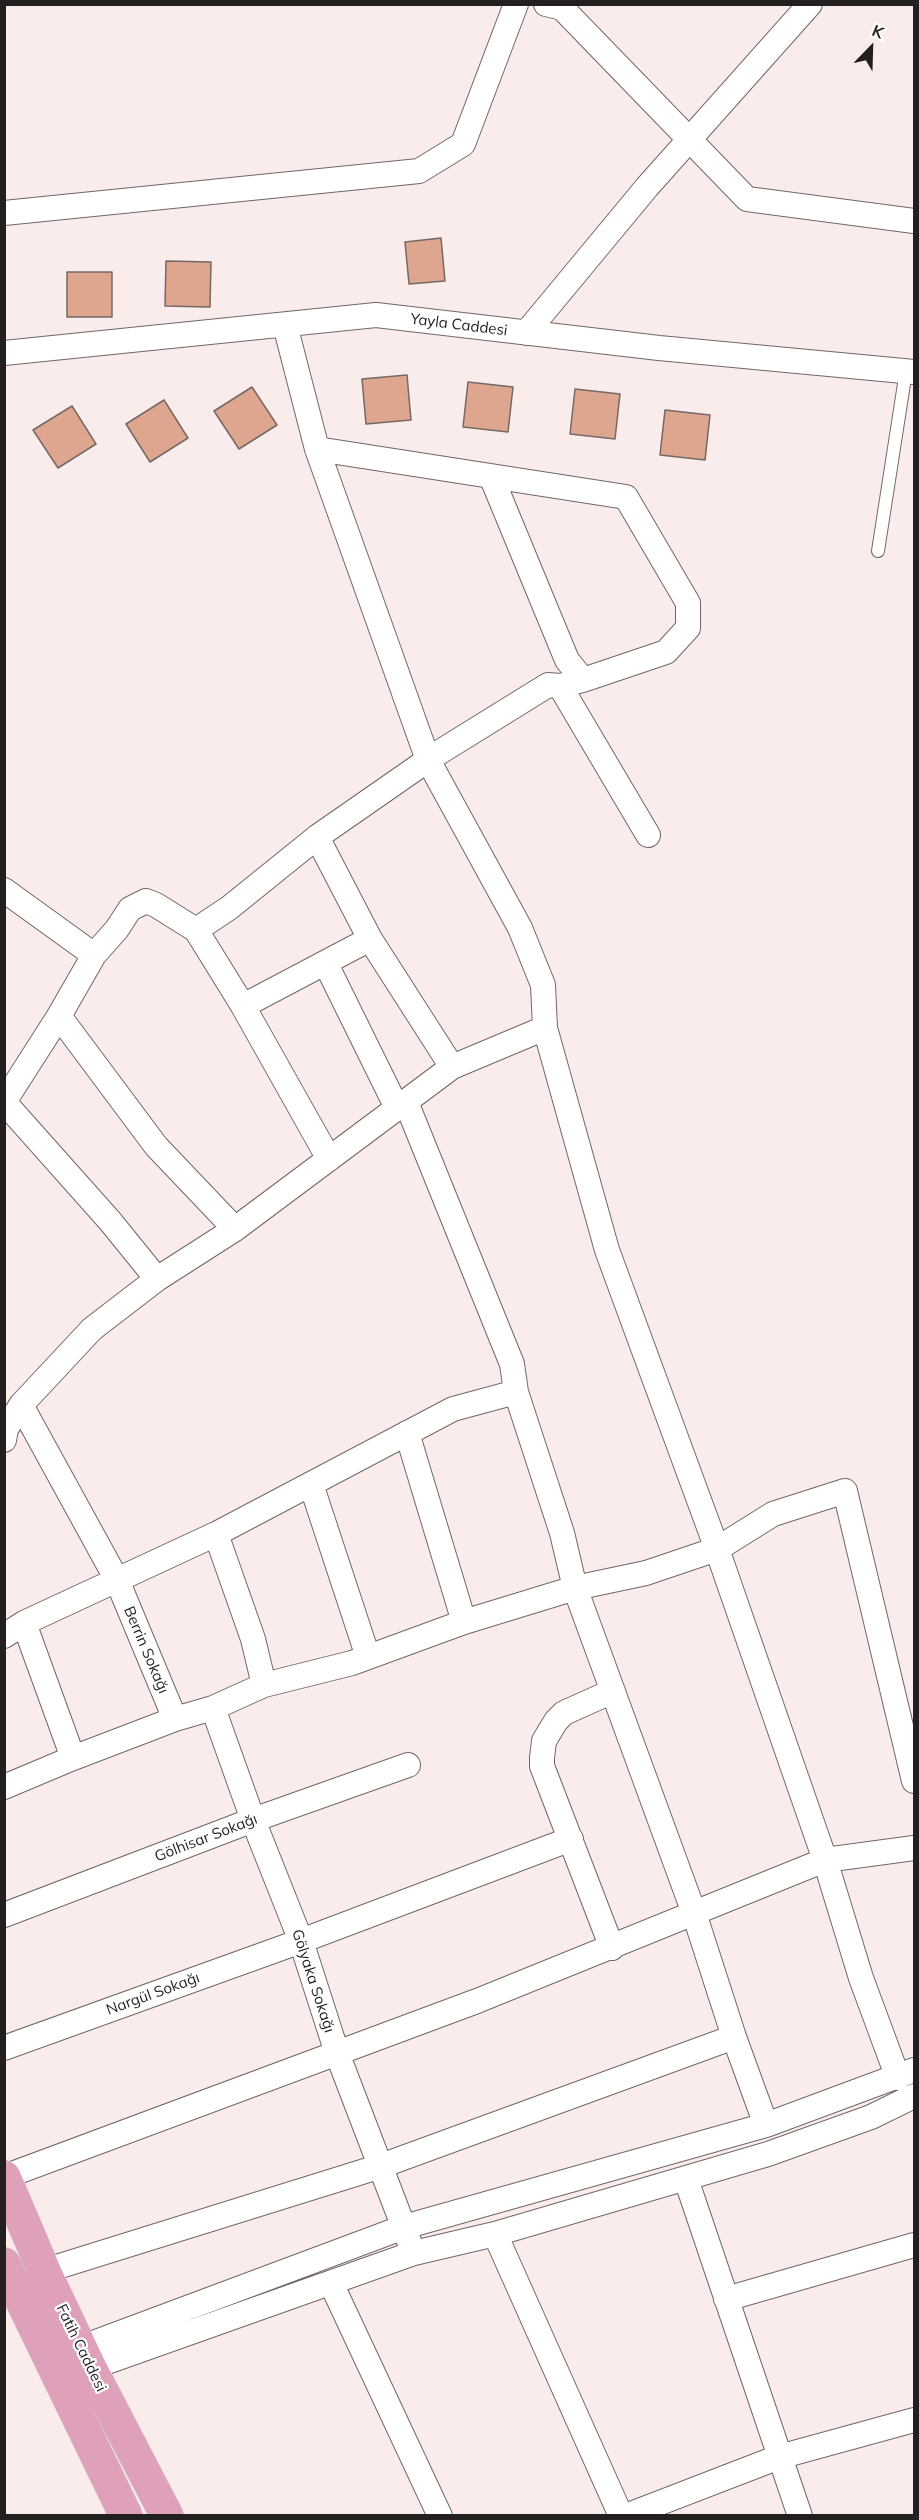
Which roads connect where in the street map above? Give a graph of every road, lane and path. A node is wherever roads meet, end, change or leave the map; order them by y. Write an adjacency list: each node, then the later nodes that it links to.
1 (516, 4): 5 (street)
2 (546, 4): 4 (street)
3 (810, 4): 4 (street)
4 (690, 139): 6 (street); 8 (street)
5 (4, 213)
6 (915, 221)
7 (285, 325): 8 (street, Yayla Caddesi); 9 (street, Yayla Caddesi); 11 (street)
8 (526, 333): 10 (street, Yayla Caddesi)
9 (4, 353)
10 (910, 371): 13 (lane)
11 (317, 449): 12 (street); 16 (street)
12 (491, 476): 14 (street); 14 (street)
13 (878, 551)
14 (583, 680): 15 (street)
15 (560, 686): 16 (street); 17 (street)
16 (428, 760): 18 (street); 26 (street)
17 (648, 835)
18 (317, 837): 20 (street); 21 (street)
19 (4, 890): 22 (street)
20 (196, 930): 22 (street); 24 (street)
21 (370, 939): 23 (street); 27 (street)
22 (94, 955): 25 (street)
23 (326, 964): 24 (street); 30 (street)
24 (243, 1006): 31 (street)
25 (59, 1016): 28 (street); 32 (street)
26 (545, 1028): 27 (street); 40 (street)
27 (452, 1067): 30 (street)
28 (13, 1068): 29 (street)
29 (4, 1102): 33 (street)
30 (401, 1105): 31 (street); 34 (street)
31 (329, 1159): 32 (street)
32 (235, 1229): 33 (street)
33 (158, 1279): 35 (street)
34 (516, 1392): 37 (street); 42 (street)
35 (21, 1405): 36 (street); 41 (street, Berrin Sokağı)
36 (5, 1433)
37 (407, 1433): 38 (street); 43 (street)
38 (311, 1484): 39 (street); 45 (street)
39 (216, 1534): 41 (street); 46 (street)
40 (717, 1549): 42 (street); 52 (street); 57 (street)
41 (117, 1580): 44 (street); 49 (street, Berrin Sokağı)
42 (575, 1588): 43 (street); 47 (street)
43 (464, 1622): 45 (street)
44 (14, 1629): 50 (street)
45 (368, 1657): 46 (street)
46 (264, 1685): 48 (street)
47 (613, 1691): 55 (street); 58 (street)
48 (213, 1708): 49 (street); 54 (street, Gölyaka Sokağı)
49 (175, 1719): 50 (street)
50 (73, 1758): 53 (street)
51 (408, 1765): 54 (street, Gölhisar Sokağı)
52 (915, 1781)
53 (4, 1787)
54 (253, 1820): 59 (street, Gölhisar Sokağı); 60 (street, Gölyaka Sokağı)
55 (571, 1839): 60 (street, Nargül Sokağı); 61 (street)
56 (915, 1848): 57 (street)
57 (825, 1860): 58 (street); 65 (street)
58 (694, 1913): 61 (street); 62 (street)
59 (4, 1915)
60 (301, 1941): 63 (street, Nargül Sokağı); 64 (street, Gölyaka Sokağı)
61 (612, 1947): 64 (street)
62 (734, 2037): 67 (street); 68 (street)
63 (4, 2048)
64 (337, 2053): 68 (street, Gölyaka Sokağı); 69 (street)
65 (906, 2074): 67 (street)
66 (915, 2096): 70 (street)
67 (766, 2125): 71 (street)
68 (381, 2166): 71 (street, Gölyaka Sokağı); 76 (street)
69 (4, 2177): 76 (main road, Fatih Caddesi)
70 (686, 2179): 72 (street); 78 (street)
71 (404, 2227): 74 (street, Gölyaka Sokağı); 79 (street)
72 (495, 2234): 74 (street); 85 (street)
73 (915, 2245): 78 (street)
74 (414, 2253): 77 (street)
75 (4, 2264): 82 (main road)
76 (44, 2271): 79 (main road, Fatih Caddesi)
77 (331, 2283): 79 (street); 84 (street)
78 (726, 2299): 81 (street)
79 (85, 2358): 83 (main road, Fatih Caddesi)
80 (915, 2420): 81 (street)
81 (779, 2457): 85 (street); 86 (street)
82 (126, 2516)
83 (166, 2516)
84 (440, 2516)
85 (623, 2516)
86 (800, 2516)

